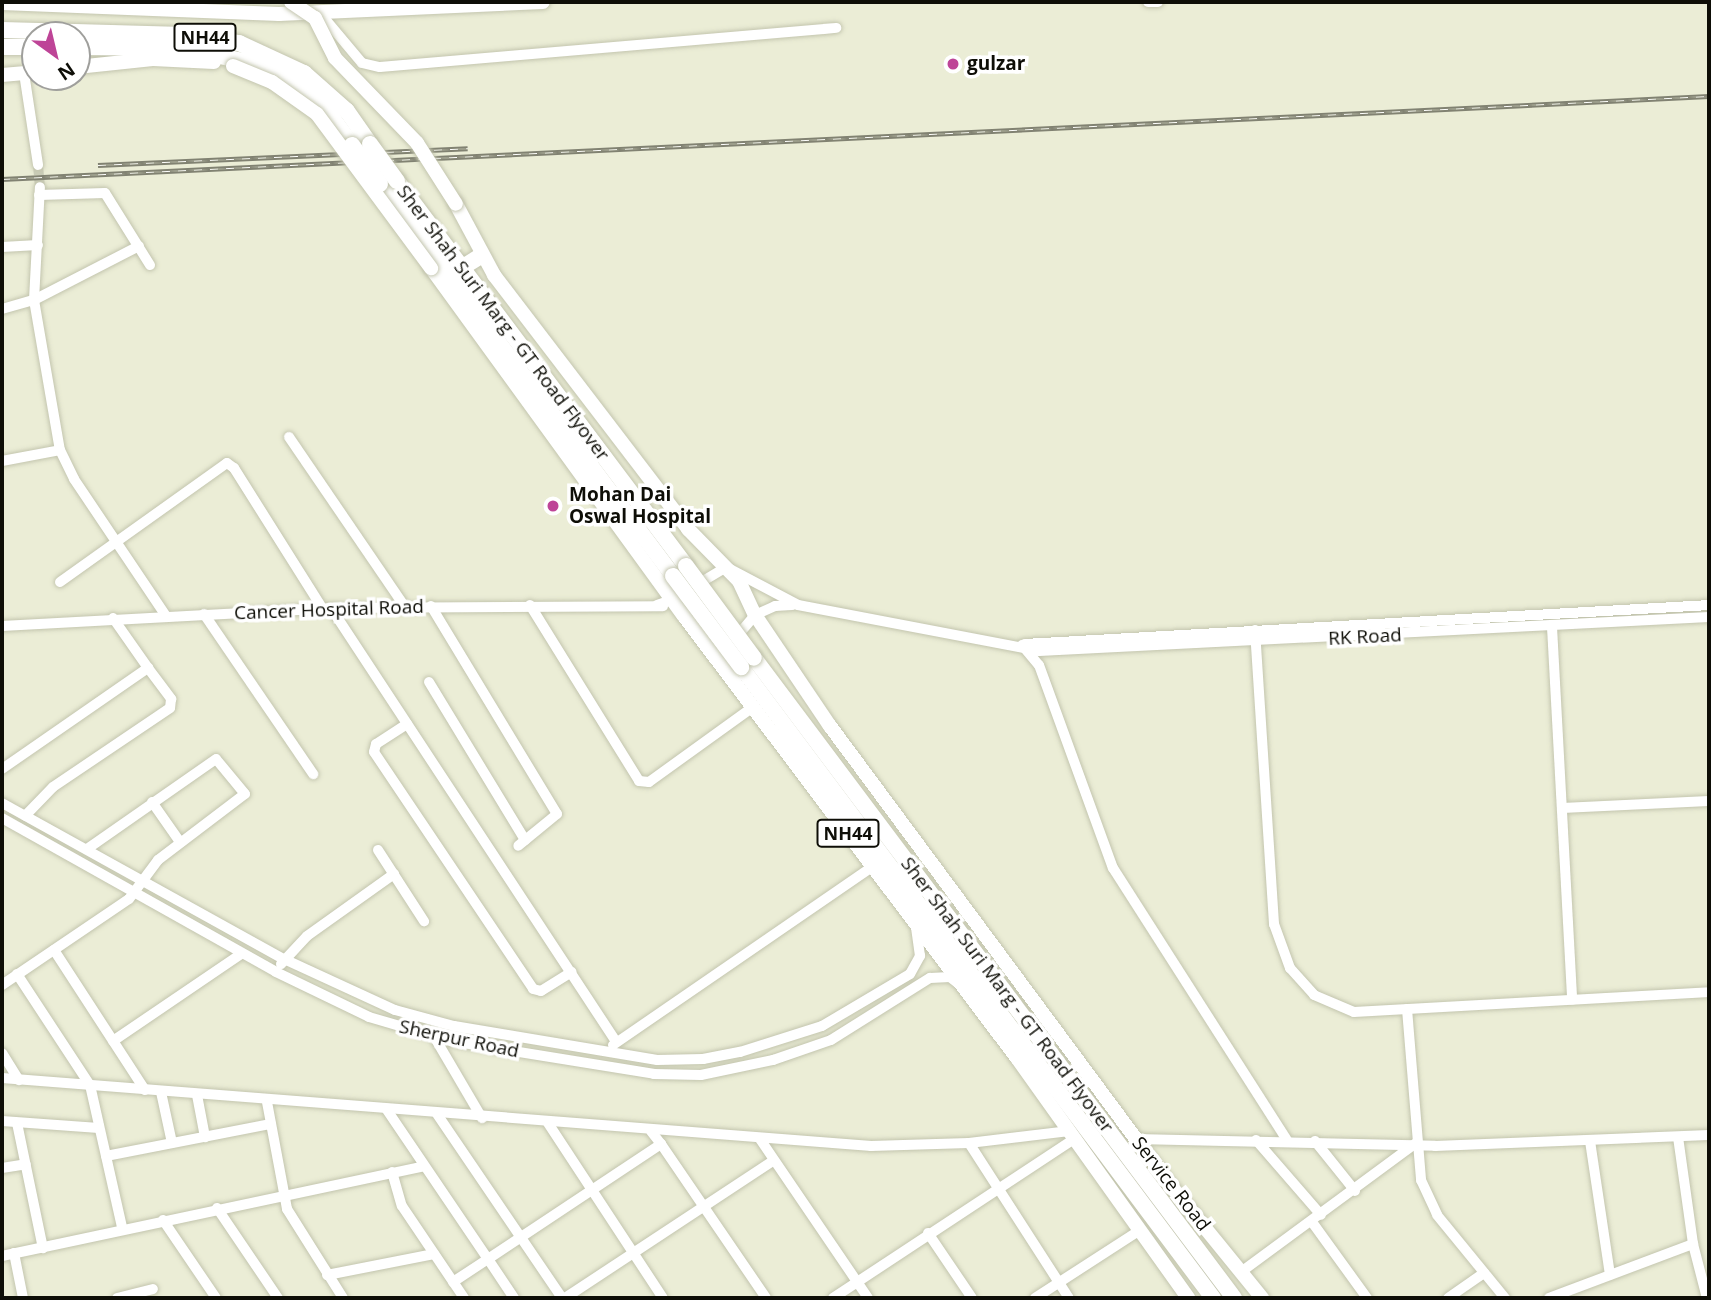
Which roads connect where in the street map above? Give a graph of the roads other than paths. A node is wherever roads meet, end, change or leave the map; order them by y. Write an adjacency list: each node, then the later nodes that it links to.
1 (290, 2): 21 (main road, bridge)
2 (543, 2): 6 (main road)
3 (1148, 2): 4 (street)
4 (1158, 2)
5 (2, 4): 6 (main road)
6 (320, 13): 7 (street)
7 (836, 28)
8 (2, 30): 23 (highway, Sher Shah Suri Marg - GT Road Flyover / NH44, bridge)
9 (2, 47): 10 (highway)
10 (21, 47)
11 (91, 47): 12 (highway, Sher Shah Suri Marg - GT Road Flyover / NH44)
12 (229, 62): 13 (main road); 24 (main road, bridge); 24 (highway, Sher Shah Suri Marg - GT Road Flyover / NH44, bridge)
13 (91, 67)
14 (21, 74): 15 (main road)
15 (2, 75)
16 (32, 91): 17 (street)
17 (38, 165)
18 (38, 245): 19 (street); 20 (street); 25 (street)
19 (139, 246): 22 (street); 25 (street)
20 (2, 247)
21 (482, 255): 23 (highway); 31 (main road)
22 (150, 265)
23 (463, 267): 32 (highway, Sher Shah Suri Marg - GT Road Flyover / NH44)
24 (451, 287): 32 (highway, Sher Shah Suri Marg - GT Road Flyover / NH44); 34 (main road)
25 (34, 300): 26 (street); 28 (street)
26 (2, 309)
27 (289, 437): 39 (street)
28 (60, 450): 29 (street); 30 (street)
29 (2, 461)
30 (114, 542): 33 (street); 41 (street); 44 (street)
31 (726, 567): 34 (street); 37 (street); 43 (main road, NH44)
32 (679, 571): 55 (highway, Sher Shah Suri Marg - GT Road Flyover / NH44, bridge)
33 (60, 582)
34 (674, 599): 36 (street); 45 (main road, NH44)
35 (530, 605): 36 (street, Cancer Hospital Road); 40 (street, Cancer Hospital Road); 58 (street)
36 (656, 605): 45 (street)
37 (798, 605): 43 (street); 53 (street, RK Road)
38 (1709, 605): 50 (street, RK Road)
39 (405, 607): 40 (street, Cancer Hospital Road); 41 (street, Cancer Hospital Road)
40 (431, 607): 57 (street)
41 (326, 608): 42 (street, Cancer Hospital Road); 59 (street)
42 (204, 614): 44 (street, Cancer Hospital Road); 61 (street)
43 (755, 615): 51 (street); 54 (main road, NH44)
44 (166, 616): 47 (street, Cancer Hospital Road)
45 (684, 616): 51 (main road, NH44)
46 (1709, 617): 49 (street, RK Road)
47 (113, 618): 48 (street, Cancer Hospital Road); 56 (street)
48 (2, 626)
49 (1552, 627): 52 (street, RK Road); 65 (street)
50 (1255, 630): 52 (street); 53 (street, RK Road)
51 (702, 639): 55 (main road, NH44)
52 (1256, 642): 53 (street, RK Road); 90 (street)
53 (1022, 645): 123 (street)
54 (778, 650): 55 (main road); 121 (main road, Service Road / NH44)
55 (741, 666): 58 (main road, NH44); 179 (highway, Sher Shah Suri Marg - GT Road Flyover / NH44); 180 (highway, Sher Shah Suri Marg - GT Road Flyover / NH44)
56 (148, 668): 60 (street); 66 (street)
57 (429, 682)
58 (753, 707): 71 (main road, NH44)
59 (407, 724): 83 (street); 83 (street)
60 (2, 769)
61 (313, 774)
62 (1709, 801): 65 (street)
63 (2, 803): 66 (street, Sherpur Road)
64 (152, 803): 68 (street); 68 (street); 69 (street)
65 (1562, 807): 88 (street)
66 (25, 816): 69 (street, Sherpur Road)
67 (2, 818): 74 (street, Sherpur Road)
68 (180, 842): 73 (street)
69 (87, 849): 73 (street, Sherpur Road)
70 (378, 850): 72 (street)
71 (873, 867): 76 (main road, NH44); 94 (street)
72 (394, 874): 75 (street); 81 (street)
73 (141, 880): 74 (street); 77 (street, Sherpur Road)
74 (134, 892): 78 (street, Sherpur Road); 79 (street)
75 (424, 921)
76 (914, 923): 86 (main road, NH44); 89 (street, Sherpur Road)
77 (238, 933): 78 (street); 81 (street, Sherpur Road)
78 (230, 947): 80 (street, Sherpur Road)
79 (54, 950): 84 (street); 95 (street)
80 (242, 954): 82 (street, Sherpur Road); 95 (street)
81 (284, 959): 82 (street); 92 (street, Sherpur Road)
82 (276, 972): 93 (street, Sherpur Road)
83 (572, 972): 94 (street)
84 (17, 974): 85 (street); 102 (street)
85 (2, 985)
86 (962, 987): 91 (street, Sherpur Road); 116 (main road, NH44)
87 (1709, 992): 88 (street)
88 (1572, 999): 90 (street)
89 (862, 1004): 91 (street); 97 (street, Sherpur Road)
90 (1407, 1009): 128 (street)
91 (871, 1017): 99 (street, Sherpur Road)
92 (454, 1026): 96 (street); 97 (street, Sherpur Road)
93 (435, 1038): 96 (street, Sherpur Road); 109 (street)
94 (615, 1040): 97 (street)
95 (114, 1041): 103 (street)
96 (451, 1041): 99 (street, Sherpur Road)
97 (610, 1052): 99 (street)
98 (2, 1053): 101 (street)
99 (608, 1066)
100 (2, 1078): 101 (street)
101 (19, 1080): 102 (street)
102 (90, 1085): 103 (street); 114 (street)
103 (145, 1090): 104 (street)
104 (161, 1092): 105 (street); 126 (street)
105 (197, 1095): 106 (street); 118 (street)
106 (267, 1102): 107 (street); 113 (street)
107 (387, 1110): 108 (street); 133 (street)
108 (437, 1114): 109 (street); 147 (street)
109 (481, 1118): 112 (street)
110 (2, 1121): 111 (street)
111 (17, 1123): 114 (street); 132 (street)
112 (548, 1123): 115 (street); 137 (street)
113 (271, 1124): 118 (street); 139 (street)
114 (99, 1128): 130 (street)
115 (651, 1131): 120 (street); 129 (street)
116 (1072, 1135): 127 (street); 136 (street); 145 (main road)
117 (1709, 1135): 119 (street)
118 (205, 1137): 126 (street)
119 (1678, 1137): 125 (street); 148 (street)
120 (760, 1139): 127 (street); 131 (street)
121 (1136, 1139): 122 (street); 155 (main road, Service Road)
122 (1256, 1140): 123 (street); 142 (street)
123 (1287, 1140): 124 (street)
124 (1315, 1141): 128 (street); 138 (street)
125 (1590, 1141): 128 (street); 158 (street)
126 (172, 1143): 130 (street)
127 (969, 1143): 136 (street)
128 (1416, 1143): 138 (street); 156 (street)
129 (661, 1144): 137 (street); 140 (street)
130 (106, 1156): 144 (street)
131 (774, 1160): 140 (street); 160 (street)
132 (26, 1164): 134 (street); 149 (street)
133 (424, 1166): 135 (street); 154 (street)
134 (2, 1168)
135 (392, 1172): 139 (street); 151 (street)
136 (998, 1188): 146 (street); 161 (street)
137 (592, 1189): 147 (street); 152 (street)
138 (1355, 1191): 142 (street)
139 (284, 1195): 141 (street); 157 (street)
140 (703, 1206): 152 (street); 172 (street)
141 (217, 1208): 143 (street); 166 (street)
142 (1316, 1219): 155 (street); 182 (street)
143 (163, 1220): 144 (street); 165 (street)
144 (122, 1227): 149 (street)
145 (1140, 1230): 161 (street); 178 (main road)
146 (928, 1233): 160 (street); 175 (street)
147 (520, 1236): 154 (street); 170 (street)
148 (1693, 1244): 158 (street); 186 (street)
149 (43, 1248): 150 (street)
150 (14, 1253): 153 (street); 163 (street)
151 (434, 1254): 157 (street); 159 (street)
152 (634, 1254): 170 (street); 171 (street)
153 (2, 1256)
154 (488, 1259): 159 (street); 169 (street)
155 (1241, 1272): 181 (main road, Service Road)
156 (1484, 1272): 183 (street); 184 (street)
157 (327, 1275): 167 (street)
158 (1609, 1275): 185 (street)
159 (453, 1282): 168 (street)
160 (857, 1282): 173 (street); 174 (street)
161 (1059, 1282): 176 (street); 177 (street)
162 (153, 1289): 164 (street)
163 (23, 1298)
164 (117, 1298)
165 (216, 1298)
166 (278, 1298)
167 (343, 1298)
168 (464, 1298)
169 (514, 1298)
170 (563, 1298)
171 (663, 1298)
172 (766, 1298)
173 (833, 1298)
174 (868, 1298)
175 (972, 1298)
176 (1035, 1298)
177 (1069, 1298)
178 (1188, 1298)
179 (1213, 1298)
180 (1234, 1298)
181 (1262, 1298)
182 (1367, 1298)
183 (1448, 1298)
184 (1505, 1298)
185 (1549, 1298)
186 (1707, 1298)

